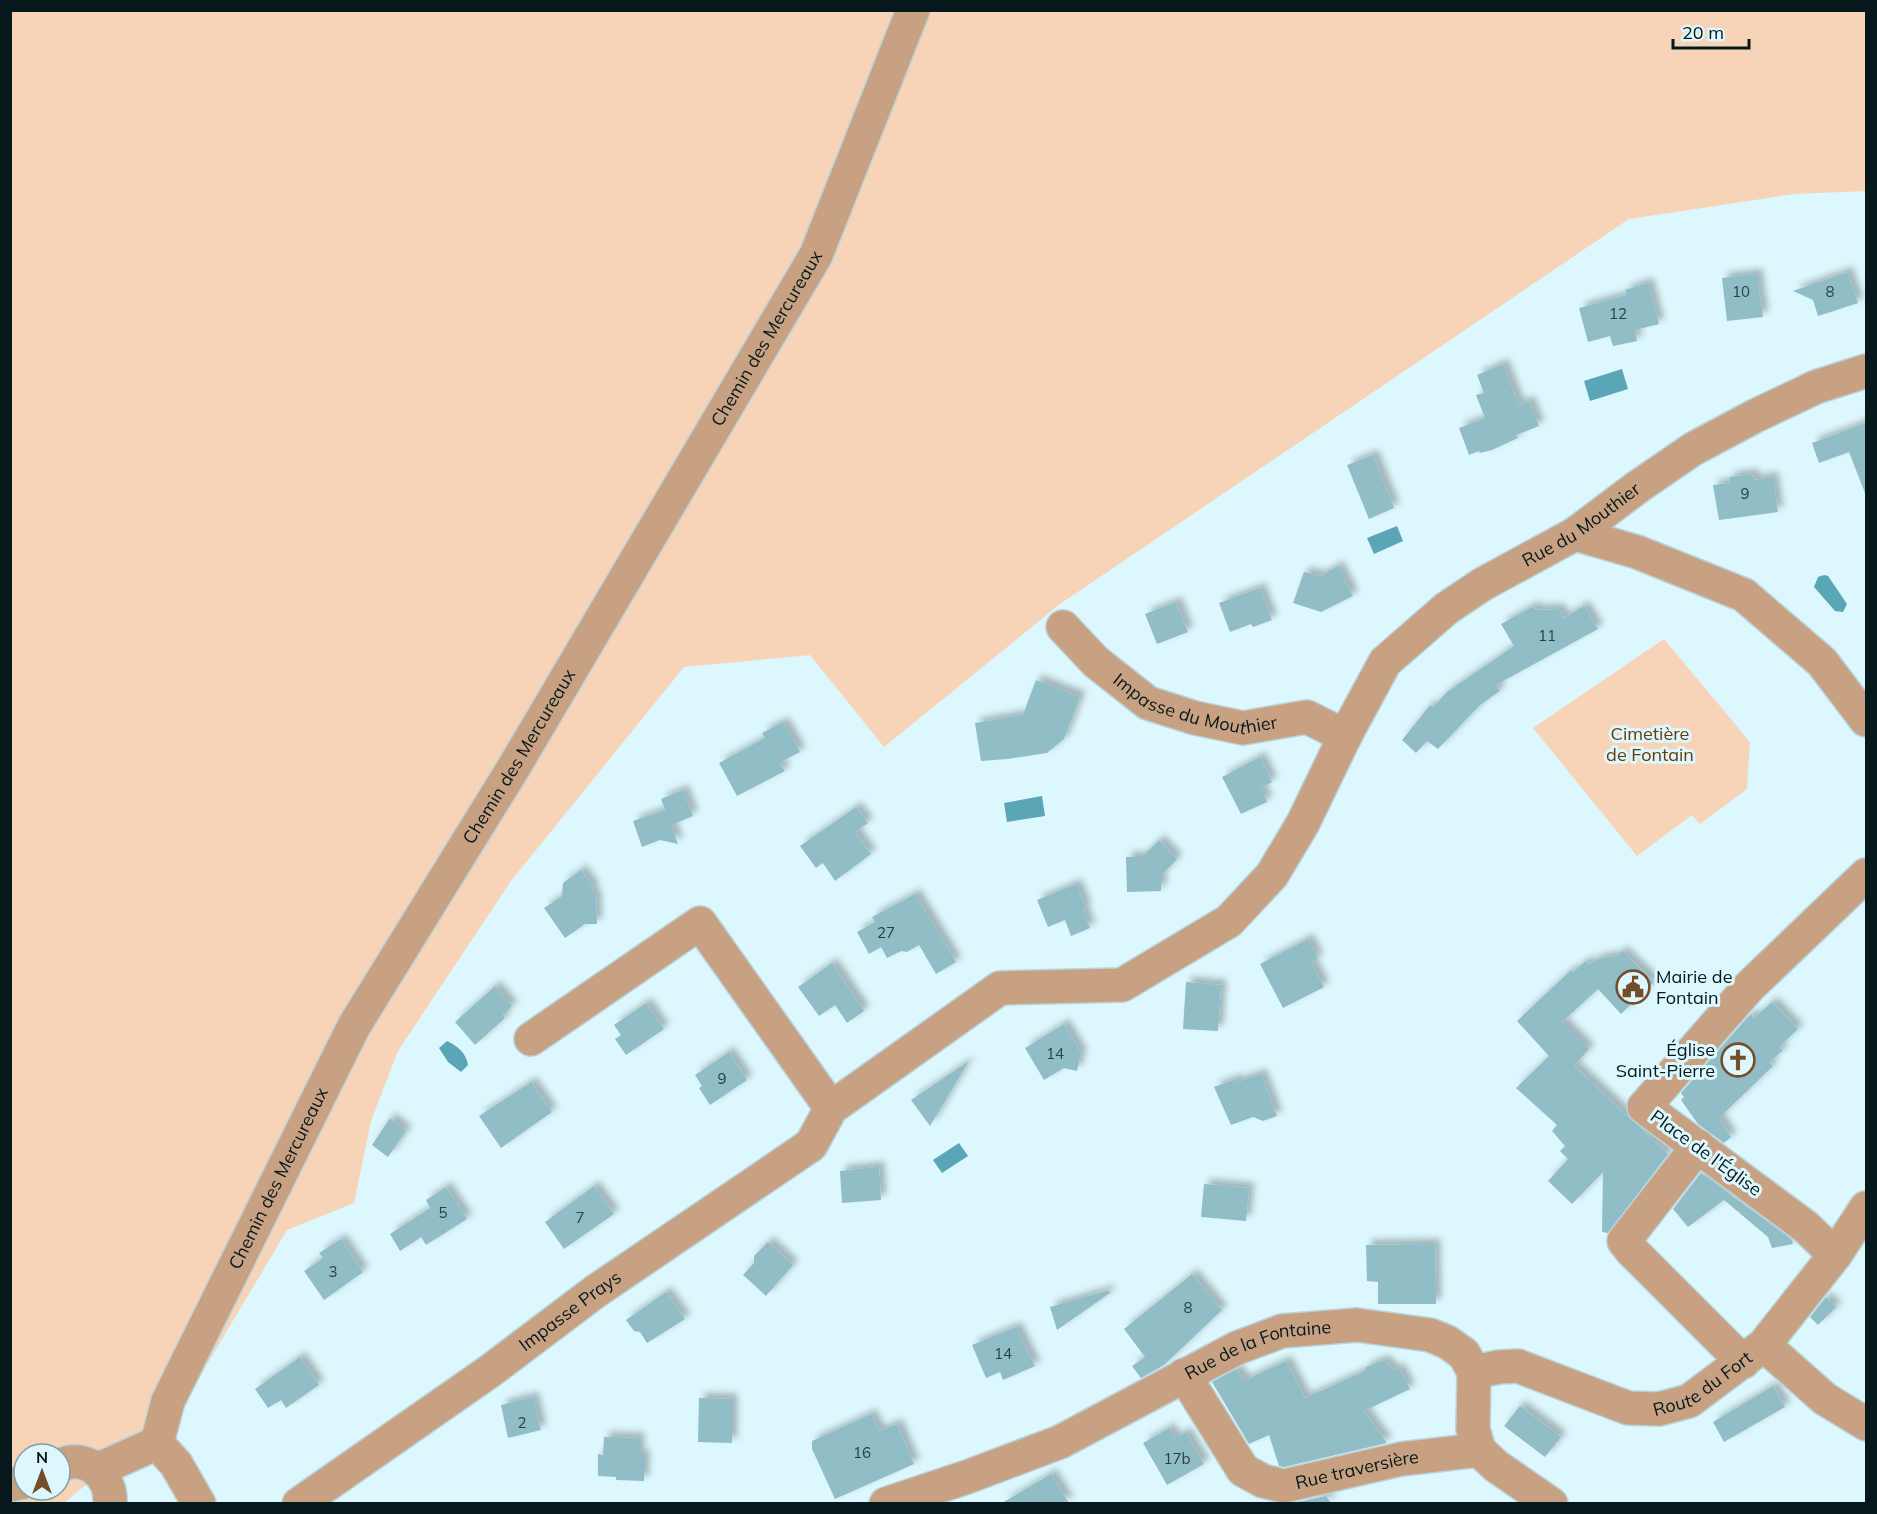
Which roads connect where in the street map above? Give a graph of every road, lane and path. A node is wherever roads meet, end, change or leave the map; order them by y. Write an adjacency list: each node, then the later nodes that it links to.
1 (913, 10): 19 (street, Chemin des Mercureaux)
2 (1866, 371): 3 (street, Rue du Mouthier)
3 (1575, 534): 5 (street); 7 (street, Rue du Mouthier)
4 (1063, 627): 7 (street, Impasse du Mouthier)
5 (1855, 685): 6 (street)
6 (1866, 720)
7 (1345, 736): 9 (street, Rue du Mouthier)
8 (1866, 875): 12 (street, Place de l'Église)
9 (1000, 988): 11 (street, Impasse Prays)
10 (531, 1040): 11 (street)
11 (831, 1108): 25 (street, Impasse Prays)
12 (1698, 1146): 14 (street, Place de l'Église); 15 (street)
13 (1866, 1209): 14 (street, Route du Fort)
14 (1835, 1255): 15 (street, Route du Fort)
15 (1754, 1353): 16 (street, Route du Fort); 18 (street)
16 (1474, 1372): 17 (street, Rue de la Fontaine); 20 (street)
17 (1184, 1375): 20 (street, Rue traversière); 22 (street, Rue de la Fontaine)
18 (1866, 1424)
19 (157, 1443): 23 (street); 24 (street)
20 (1479, 1450): 27 (street)
21 (72, 1463): 23 (street)
22 (965, 1490): 26 (street, Rue de la Fontaine)
23 (111, 1493)
24 (199, 1503)
25 (298, 1503)
26 (886, 1503)
27 (1551, 1503)

